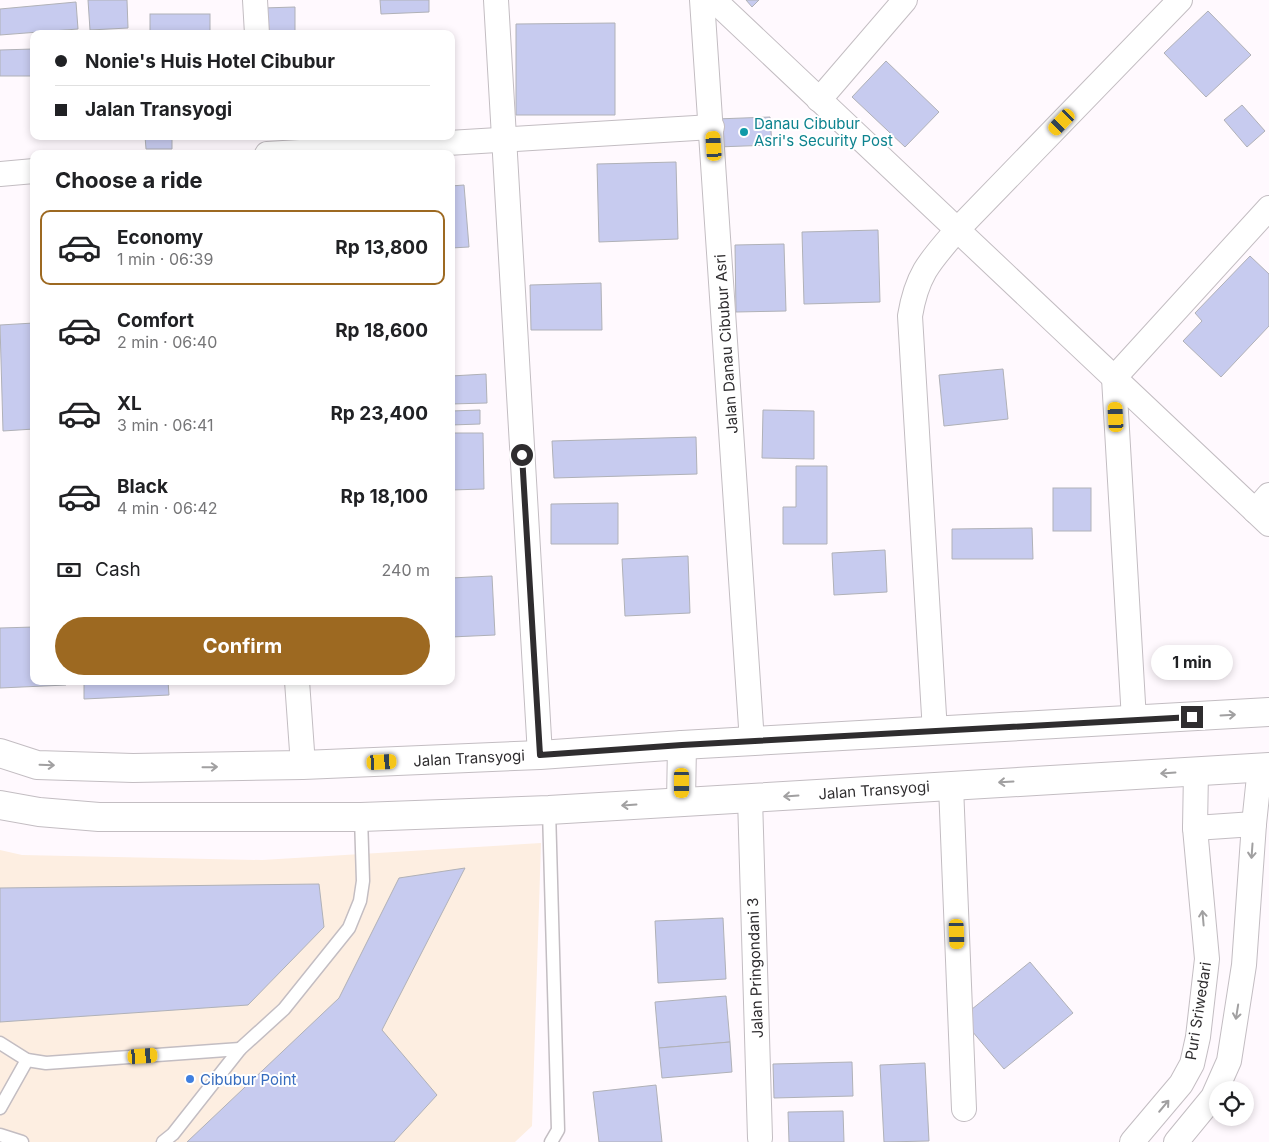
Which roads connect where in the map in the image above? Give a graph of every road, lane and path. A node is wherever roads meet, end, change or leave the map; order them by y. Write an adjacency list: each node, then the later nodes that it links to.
1 (254, 0): 7 (street)
2 (496, 0): 10 (street)
3 (702, 0): 9 (street, Jalan Danau Cibubur Asri)
4 (714, 0): 8 (street)
5 (906, 0): 8 (street)
6 (1180, 0): 15 (street)
7 (257, 30)
8 (819, 100): 15 (street)
9 (712, 127): 10 (street); 22 (street, Jalan Danau Cibubur Asri)
10 (504, 140): 11 (street); 25 (street)
11 (334, 150)
12 (30, 171): 13 (street)
13 (0, 174)
14 (1269, 208): 16 (street)
15 (957, 230): 16 (street); 21 (street)
16 (1114, 378): 17 (street); 20 (street)
17 (1264, 510)
18 (297, 685): 26 (street)
19 (1269, 712): 20 (highway, Jalan Transyogi, one-way to 19)
20 (1134, 720): 21 (highway, Jalan Transyogi)
21 (935, 732): 22 (highway, Jalan Transyogi)
22 (752, 742): 23 (highway, Jalan Transyogi)
23 (682, 745): 25 (highway, Jalan Transyogi); 31 (highway)
24 (0, 753): 26 (highway, Jalan Transyogi, one-way to 26)
25 (540, 755): 26 (highway, Jalan Transyogi)
26 (303, 766)
27 (1265, 767): 28 (highway, Jalan Transyogi); 35 (street)
28 (1196, 771): 29 (highway, Jalan Transyogi, one-way to 29); 36 (street, Puri Sriwedari)
29 (951, 786): 30 (highway, Jalan Transyogi, one-way to 30); 43 (street)
30 (750, 798): 31 (highway, Jalan Transyogi); 45 (street, Jalan Pringondani 3)
31 (681, 802): 33 (highway, Jalan Transyogi, one-way to 33)
32 (0, 805): 34 (highway, Jalan Transyogi)
33 (549, 810): 34 (highway, Jalan Transyogi); 48 (lane)
34 (361, 817): 40 (lane)
35 (1254, 824): 36 (street); 38 (street, one-way to 38)
36 (1195, 828): 37 (street, Puri Sriwedari, one-way to 36)
37 (1207, 959): 38 (street); 49 (street, Puri Sriwedari, one-way to 37)
38 (1244, 964): 50 (street, one-way to 50)
39 (0, 1044): 41 (lane)
40 (240, 1049): 41 (lane); 47 (lane)
41 (27, 1060): 42 (lane)
42 (0, 1108)
43 (964, 1108)
44 (0, 1135): 46 (lane)
45 (760, 1138)
46 (22, 1142)
47 (163, 1142)
48 (551, 1142)
49 (1132, 1142)
50 (1176, 1142)

